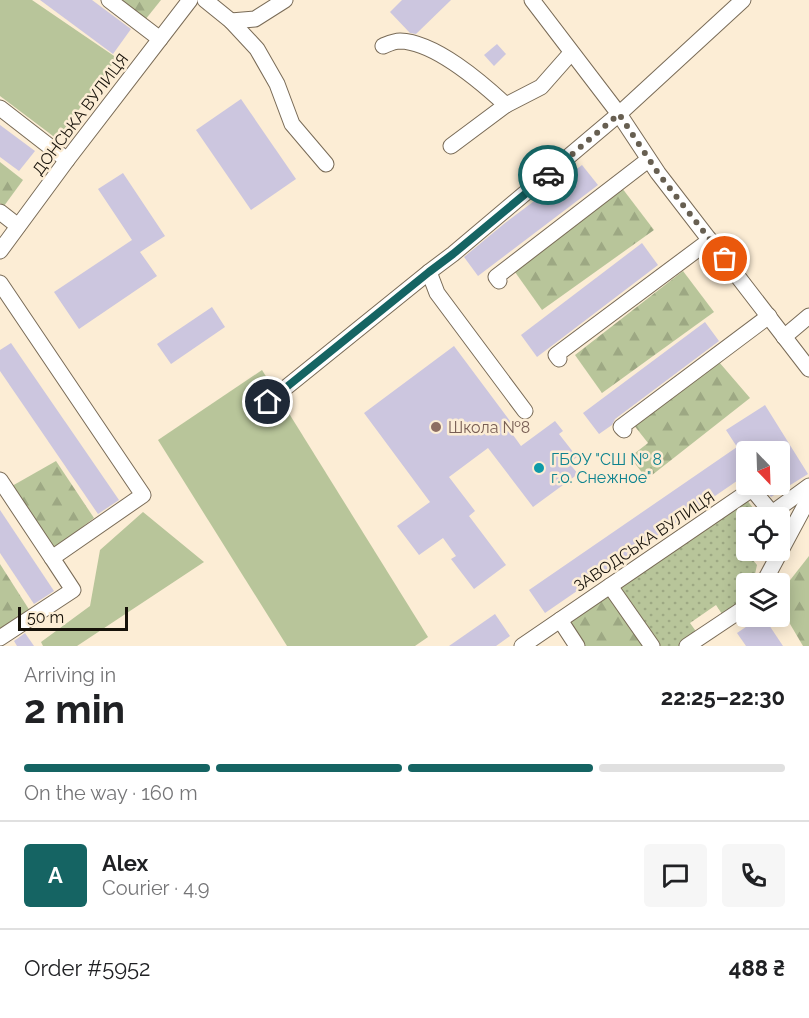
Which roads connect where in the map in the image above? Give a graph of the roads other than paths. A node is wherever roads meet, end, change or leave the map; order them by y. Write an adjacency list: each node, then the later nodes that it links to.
1 (109, 0): 8 (street)
2 (190, 0): 8 (street, ДОНСЬКА ВУЛИЦЯ)
3 (205, 0): 7 (street)
4 (285, 0): 7 (street)
5 (532, 0): 10 (street)
6 (743, 0): 13 (street)
7 (231, 21): 17 (street)
8 (160, 39): 15 (street, ДОНСЬКА ВУЛИЦЯ)
9 (383, 46): 11 (street)
10 (571, 53): 11 (street); 13 (street)
11 (506, 105): 14 (street)
12 (0, 108): 15 (street)
13 (619, 114): 16 (street); 22 (street)
14 (451, 146)
15 (67, 160): 19 (street, ДОНСЬКА ВУЛИЦЯ)
16 (648, 160): 20 (street); 23 (street)
17 (326, 164)
18 (0, 212): 19 (street)
19 (18, 226): 21 (street, ДОНСЬКА ВУЛИЦЯ)
20 (710, 240): 25 (street); 28 (street)
21 (0, 251)
22 (429, 272): 30 (street); 31 (street)
23 (499, 281)
24 (0, 283): 36 (street)
25 (769, 316): 27 (street); 32 (street)
26 (809, 316): 27 (street)
27 (784, 337): 29 (street)
28 (559, 359)
29 (809, 369)
30 (268, 402)
31 (525, 411)
32 (624, 430)
33 (0, 480): 36 (street)
34 (809, 486): 38 (street, ЗАВОДСЬКА ВУЛИЦЯ)
35 (809, 498): 37 (street)
36 (51, 558): 41 (street)
37 (769, 573)
38 (610, 586): 40 (street, ЗАВОДСЬКА ВУЛИЦЯ); 44 (street)
39 (736, 613): 45 (street)
40 (560, 620): 42 (street, ЗАВОДСЬКА ВУЛИЦЯ); 43 (street)
41 (0, 638)
42 (522, 646)
43 (577, 646)
44 (652, 646)
45 (687, 646)

